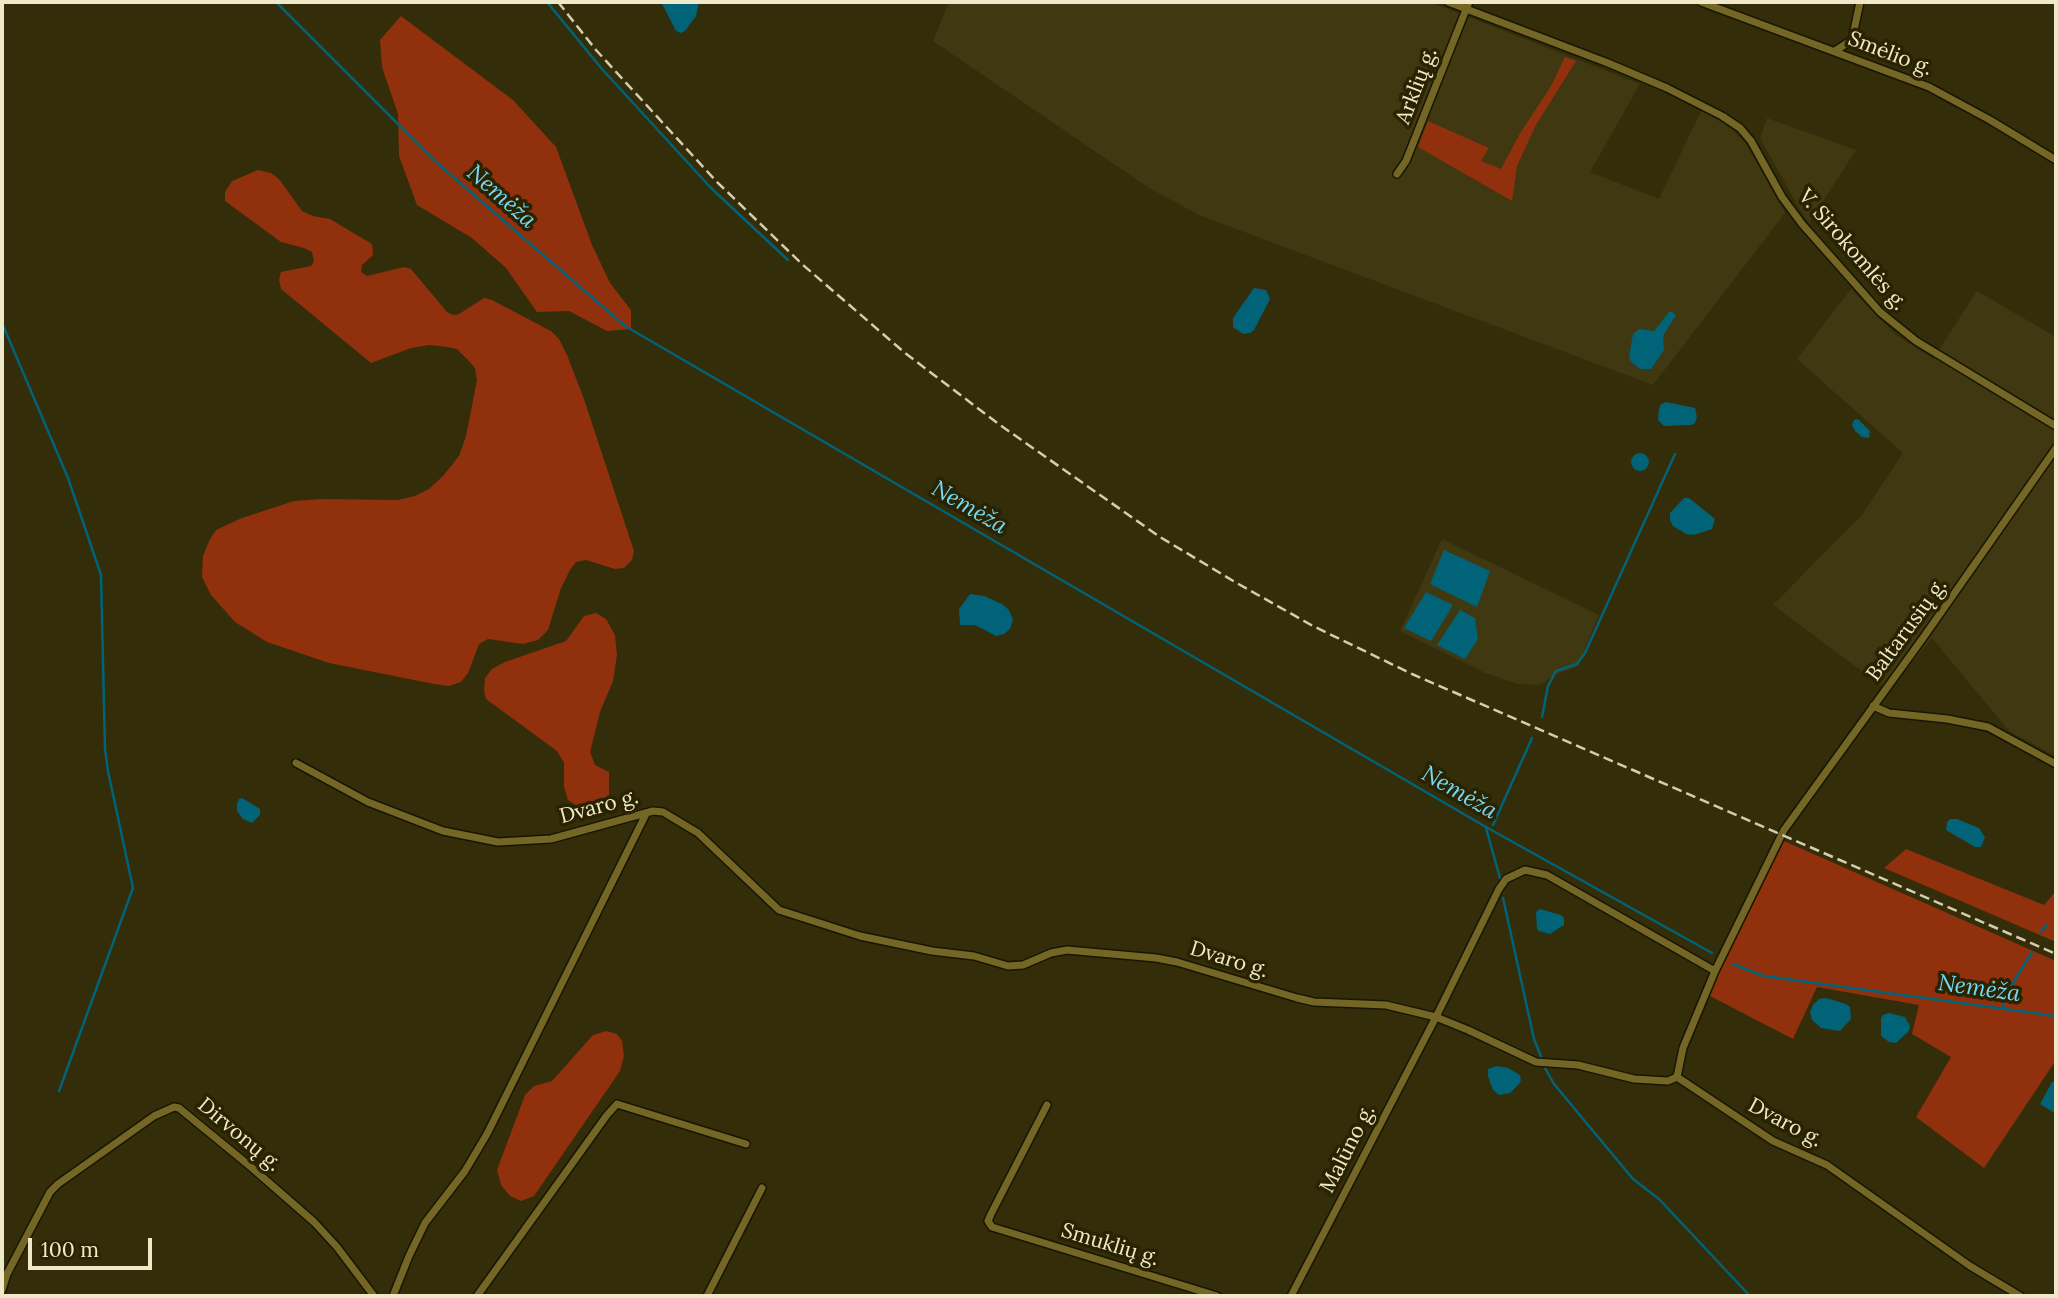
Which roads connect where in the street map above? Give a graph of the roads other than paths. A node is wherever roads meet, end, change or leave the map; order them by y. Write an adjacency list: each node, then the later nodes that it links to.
1 (1448, 2): 4 (street, V. Sirokomlės g.)
2 (1701, 2): 6 (street, Smėlio g.)
3 (1860, 2): 5 (street)
4 (1467, 5): 9 (street, Arklių g.); 10 (street, V. Sirokomlės g.)
5 (1852, 40): 6 (street); 7 (street)
6 (1835, 51): 7 (street, Smėlio g.)
7 (1855, 58): 8 (street, Smėlio g.)
8 (2056, 160)
9 (1397, 174)
10 (2056, 426)
11 (2056, 448): 12 (street, Baltarusių g.)
12 (1873, 706): 14 (street); 16 (street, Baltarusių g.)
13 (296, 763): 15 (street, Dvaro g.)
14 (2056, 764)
15 (646, 814): 17 (street, Dvaro g.); 24 (street)
16 (1715, 971): 17 (street, Malūno g.); 18 (street, Baltarusių g.)
17 (1436, 1017): 18 (street, Dvaro g.); 28 (street, Malūno g.)
18 (1677, 1077): 29 (street, Dvaro g.)
19 (1047, 1105): 27 (street, Smuklių g.)
20 (746, 1144): 25 (street)
21 (762, 1188): 26 (street)
22 (2, 1290): 23 (street, Dirvonų g.)
23 (374, 1296)
24 (394, 1296)
25 (477, 1296)
26 (707, 1296)
27 (1217, 1296)
28 (1291, 1296)
29 (2020, 1296)

